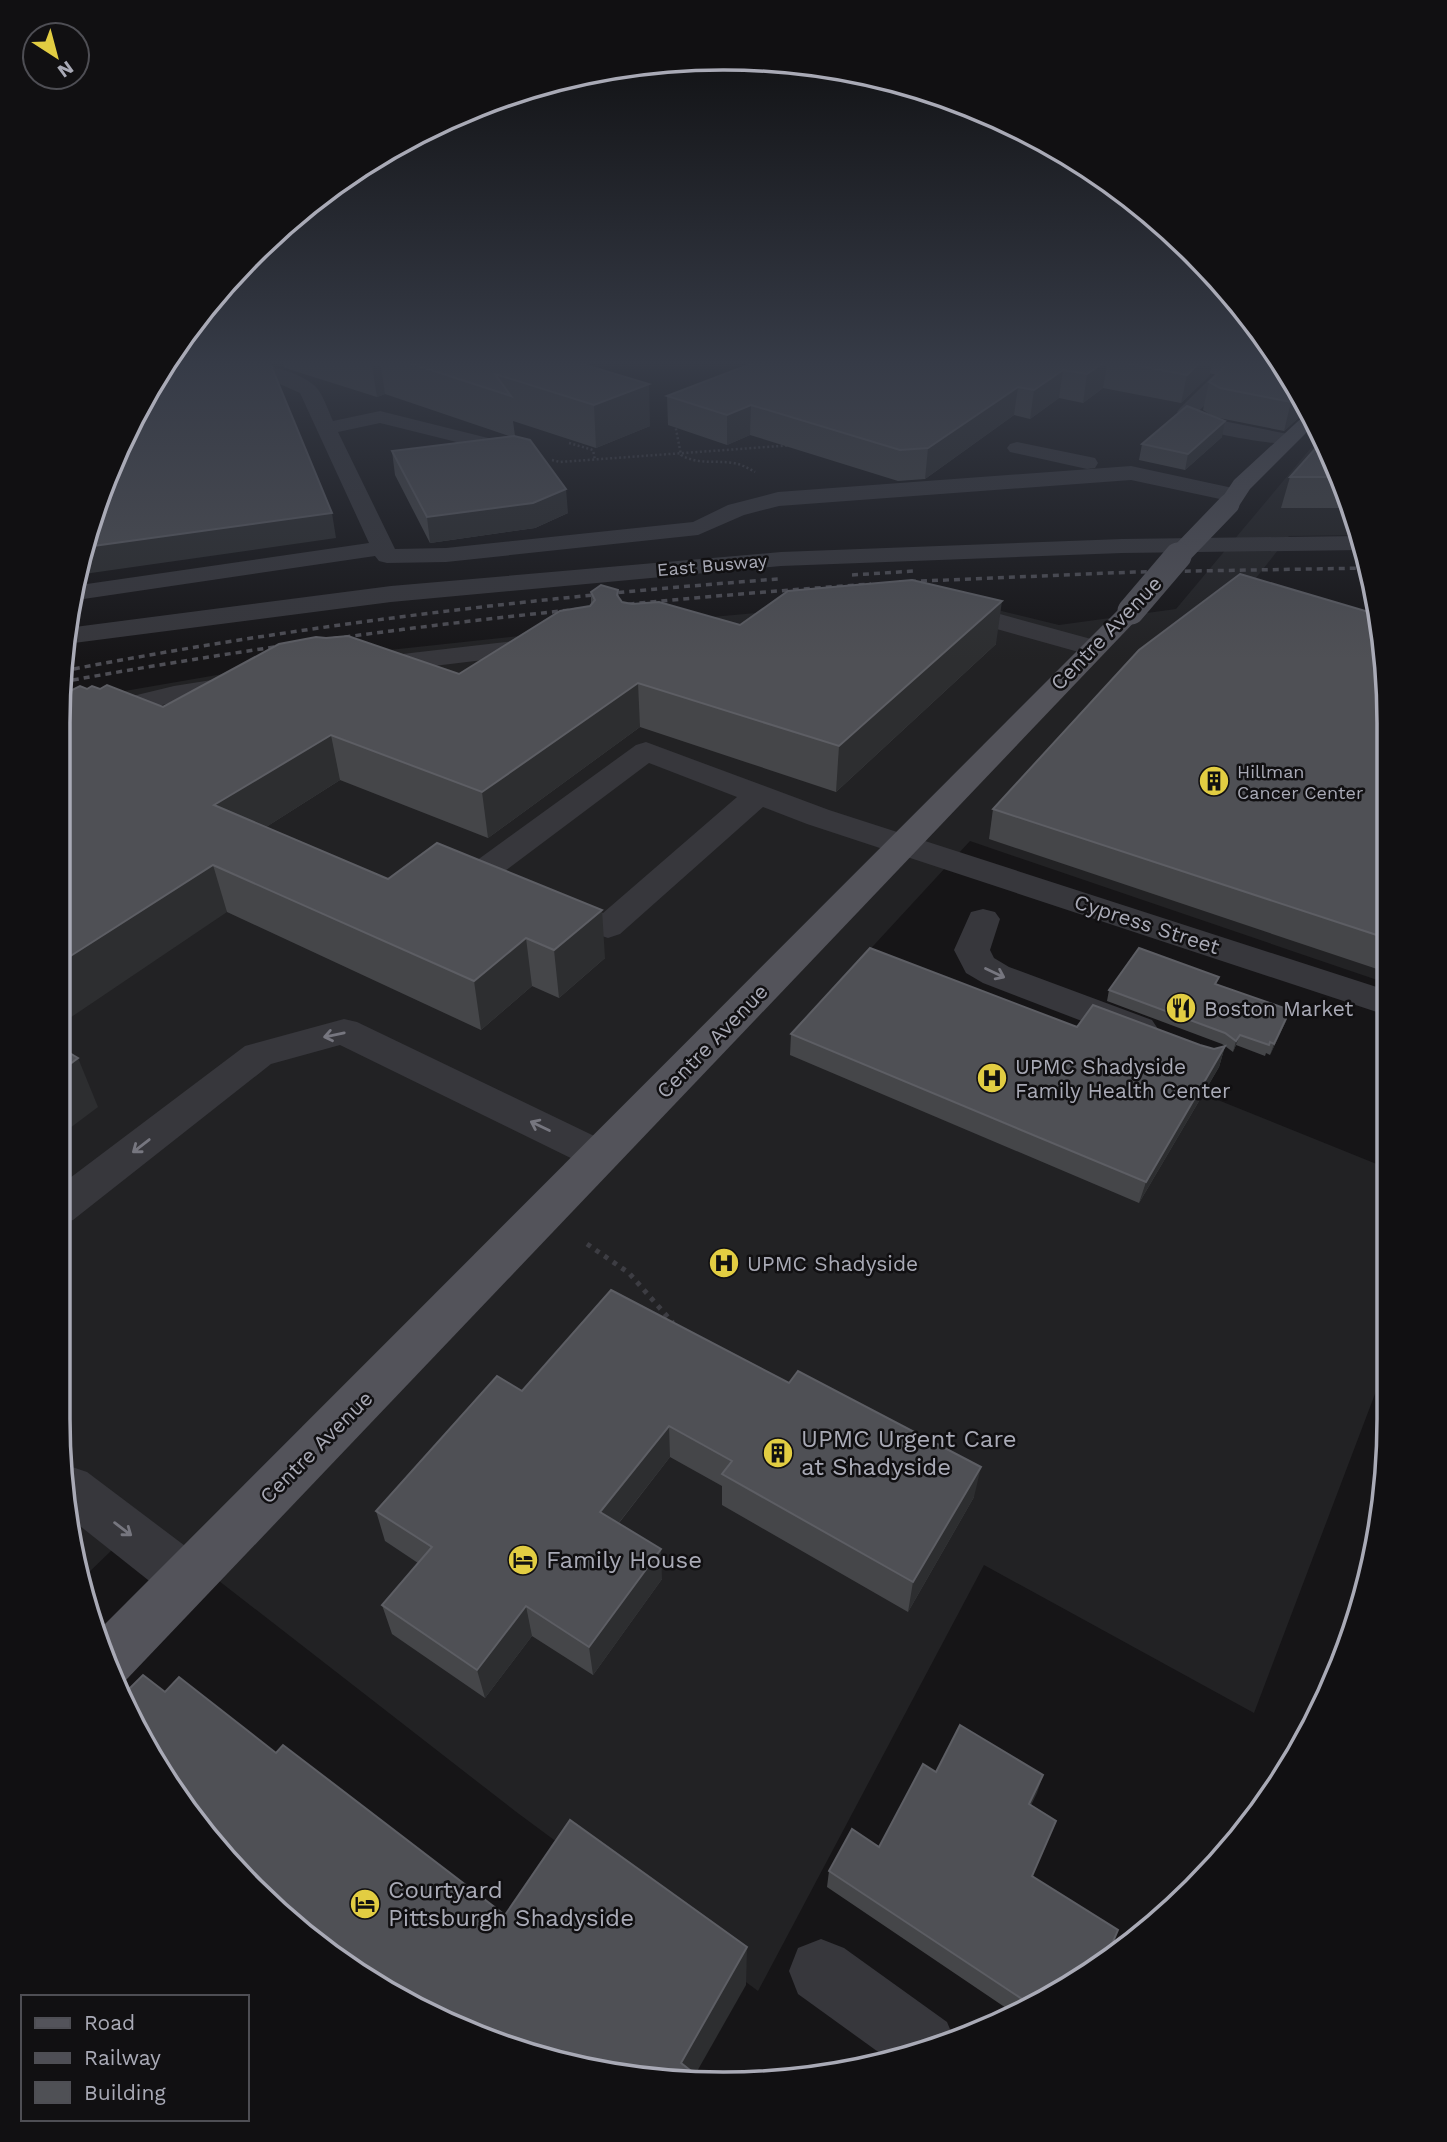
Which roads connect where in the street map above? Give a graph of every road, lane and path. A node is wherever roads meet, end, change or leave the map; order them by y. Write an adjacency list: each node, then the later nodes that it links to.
1 (341, 460): 9 (street)
2 (553, 460): 3 (path)
3 (595, 460)
4 (1072, 460): 6 (street)
5 (1267, 460): 7 (main road, Centre Avenue)
6 (1122, 471): 7 (street); 9 (street)
7 (1231, 500): 15 (main road, Centre Avenue, bridge)
8 (1352, 543): 13 (street, East Busway)
9 (385, 552): 10 (street)
10 (84, 592)
11 (922, 611): 15 (street)
12 (211, 633): 16 (street)
13 (77, 635)
14 (568, 643): 17 (street)
15 (1093, 648): 21 (main road, Centre Avenue)
16 (74, 653)
17 (348, 669)
18 (266, 680): 19 (street)
19 (70, 729)
20 (760, 793): 20 (street, Cypress Street); 21 (street, Cypress Street)
21 (904, 844): 23 (street, Cypress Street); 25 (main road, Centre Avenue)
22 (983, 919): 24 (street, one-way to 24)
23 (1377, 1000)
24 (1171, 1041)
25 (601, 1156): 26 (street, one-way to 26); 30 (main road, Centre Avenue)
26 (70, 1200)
27 (587, 1244): 28 (path)
28 (675, 1325)
29 (75, 1492): 30 (street, one-way to 30)
30 (186, 1578): 31 (main road, Centre Avenue)
31 (114, 1653)
32 (821, 1971): 33 (street)
33 (919, 2042)

